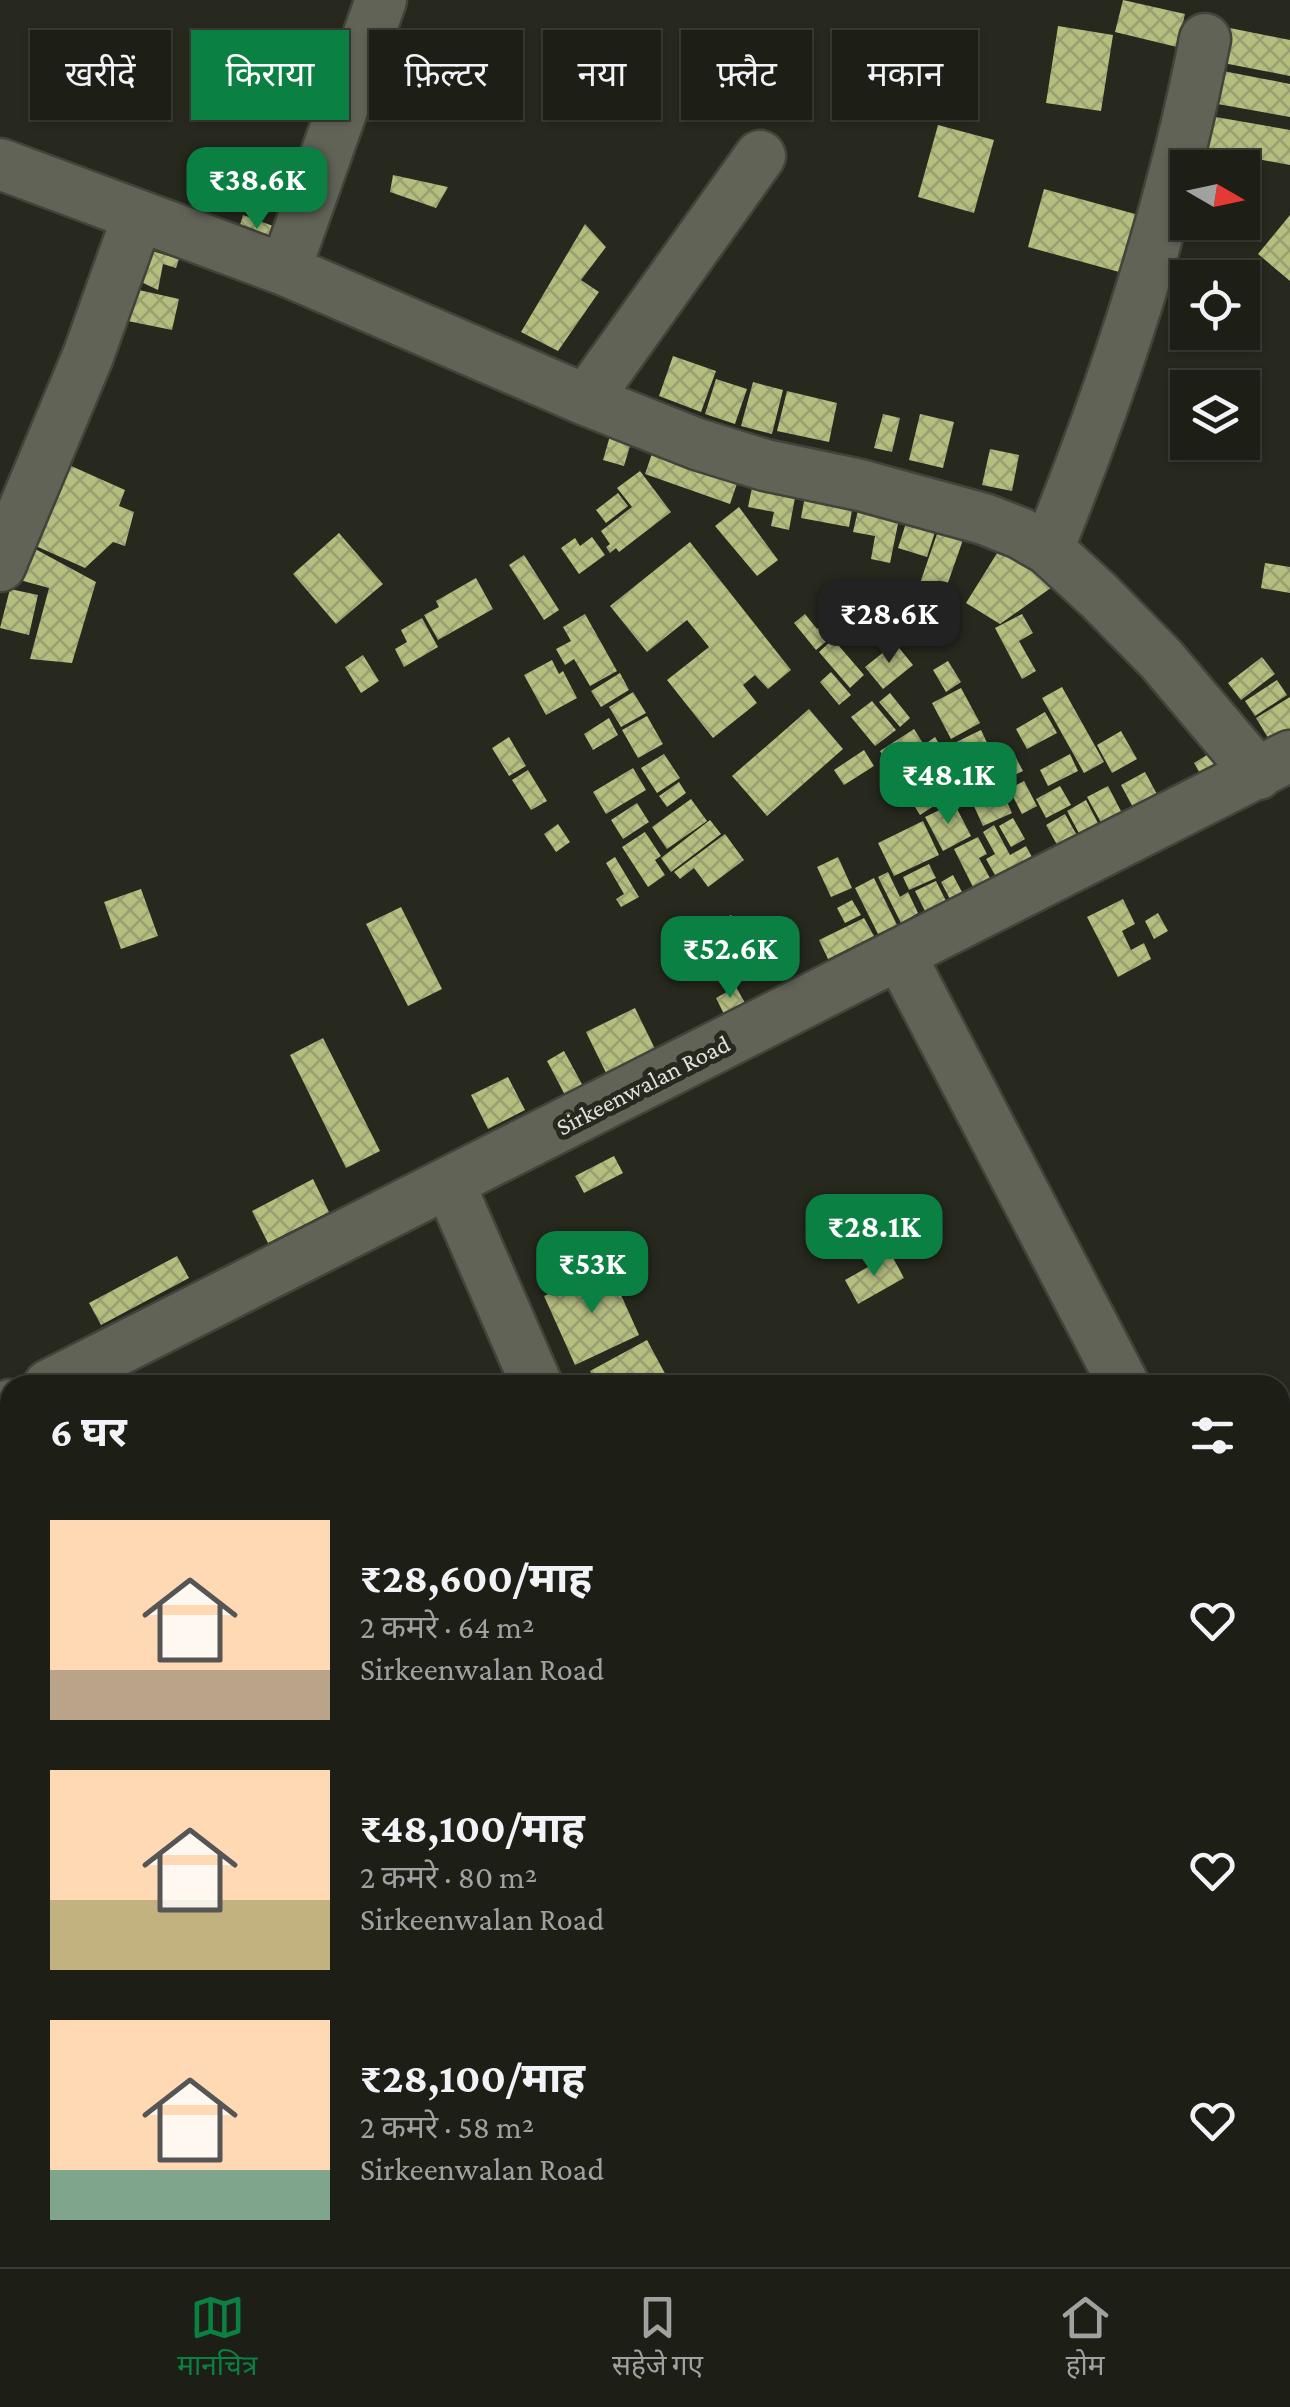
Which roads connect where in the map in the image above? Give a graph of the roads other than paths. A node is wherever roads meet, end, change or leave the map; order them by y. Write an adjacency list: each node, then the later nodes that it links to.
1 (382, 0): 6 (street)
2 (1205, 39): 8 (street)
3 (760, 156): 7 (street)
4 (0, 164): 5 (street)
5 (138, 216): 6 (street); 9 (street)
6 (285, 270): 7 (street)
7 (586, 400): 8 (street)
8 (1048, 549): 10 (street)
9 (0, 566)
10 (1274, 765): 11 (street, Sirkeenwalan Road)
11 (900, 955): 12 (street, Sirkeenwalan Road); 15 (street)
12 (448, 1183): 13 (street, Sirkeenwalan Road); 14 (street)
13 (69, 1375)
14 (533, 1375)
15 (1119, 1375)

